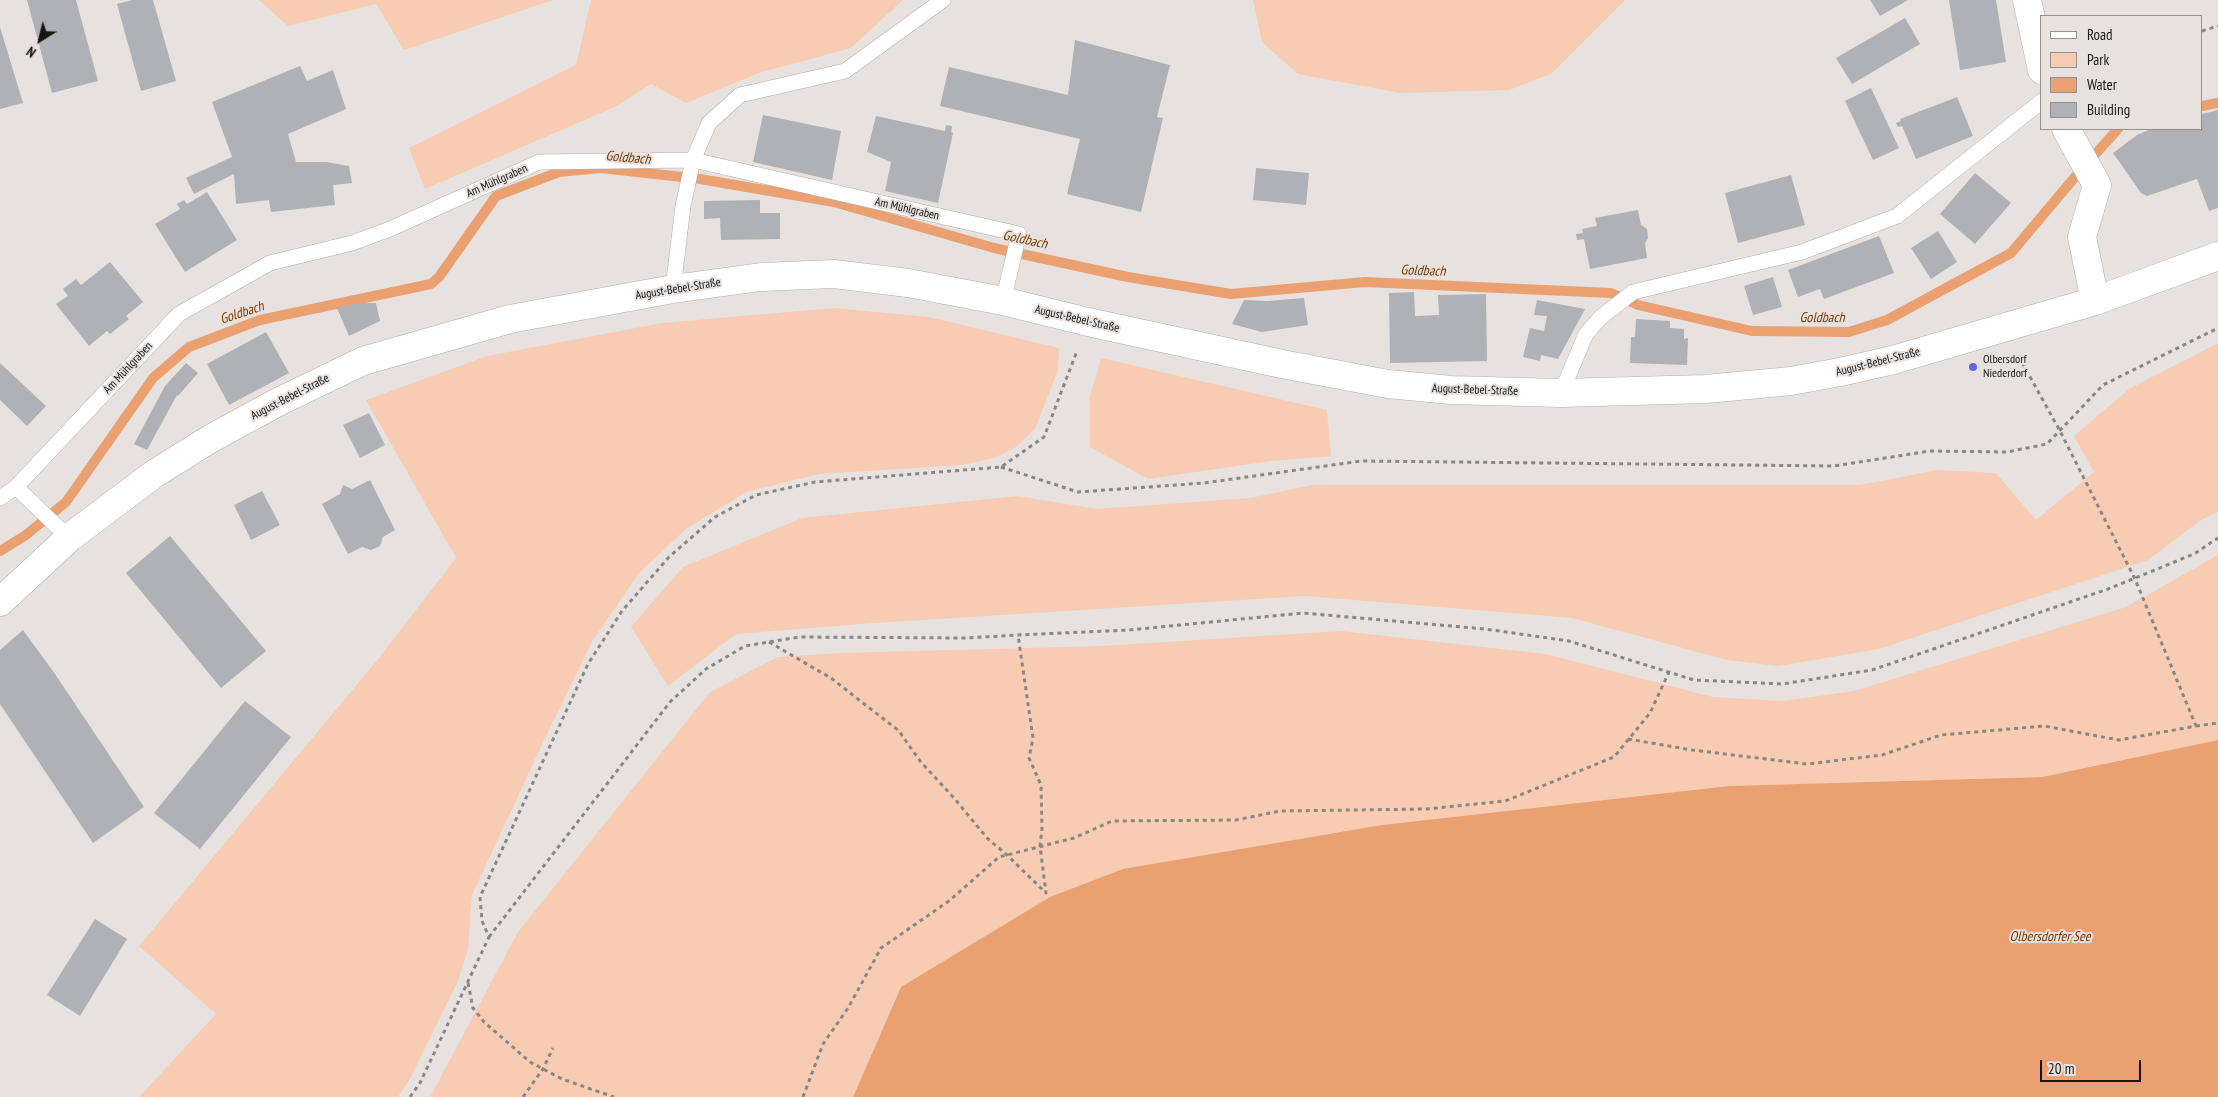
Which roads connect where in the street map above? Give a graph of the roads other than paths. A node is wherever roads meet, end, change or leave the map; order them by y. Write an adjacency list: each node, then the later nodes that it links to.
1 (943, 0): 6 (lane)
2 (2026, 0): 3 (street)
3 (2040, 61)
4 (2040, 103): 11 (lane)
5 (2071, 138): 10 (street)
6 (694, 160): 8 (lane); 9 (lane, Am Mühlgraben); 12 (lane, Am Mühlgraben)
7 (2218, 256): 10 (street, August-Bebel-Straße)
8 (674, 289): 9 (street, August-Bebel-Straße); 14 (street, August-Bebel-Straße)
9 (1006, 289): 11 (street, August-Bebel-Straße)
10 (2095, 301): 11 (street, August-Bebel-Straße)
11 (1561, 393)
12 (16, 487): 13 (lane, Am Mühlgraben); 14 (lane)
13 (0, 498)
14 (69, 538): 15 (street, August-Bebel-Straße)
15 (0, 602)

